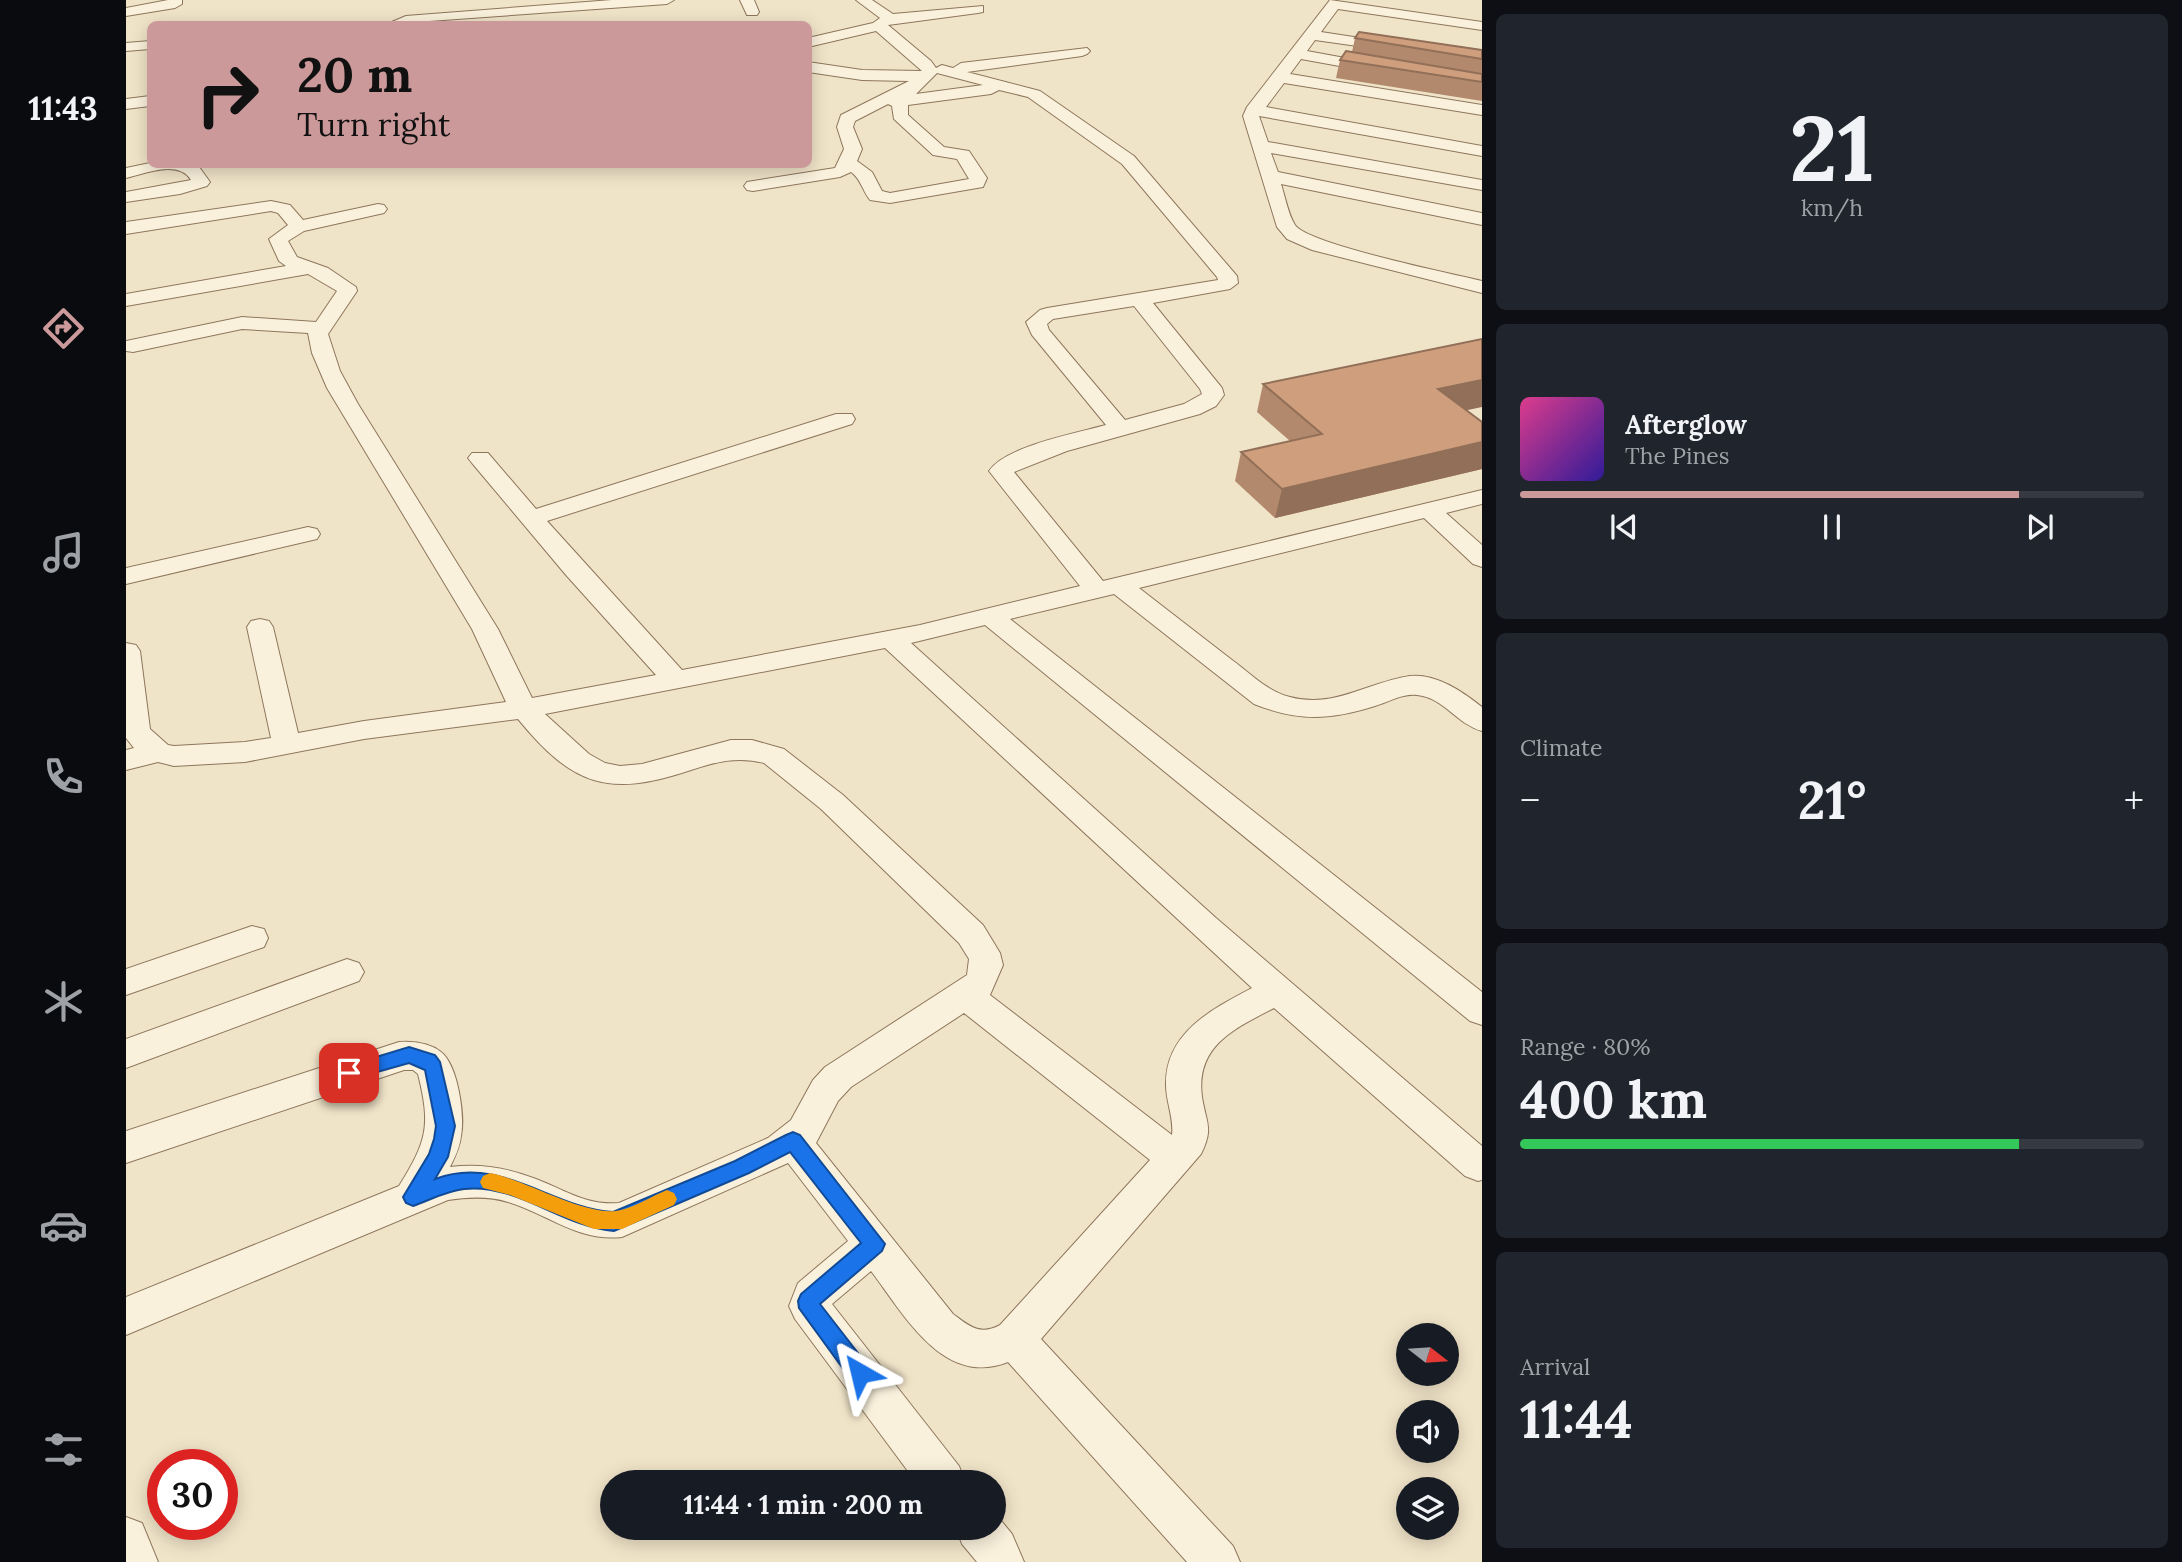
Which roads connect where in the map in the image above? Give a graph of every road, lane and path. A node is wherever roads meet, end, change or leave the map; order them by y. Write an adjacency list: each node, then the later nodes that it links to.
1 (175, 0): 6 (street)
2 (667, 0): 7 (street)
3 (863, 0): 8 (street)
4 (1336, 2): 9 (street); 10 (street)
5 (978, 9): 8 (street)
6 (126, 12)
7 (403, 21)
8 (884, 22): 11 (street); 21 (street)
9 (1482, 26)
10 (1311, 34): 14 (street); 17 (street)
11 (812, 42)
12 (147, 45): 13 (street)
13 (126, 47)
14 (1403, 49)
15 (1082, 51): 18 (street)
16 (963, 52): 18 (street)
17 (1296, 54): 20 (street); 22 (street)
18 (975, 66): 21 (street)
19 (812, 67): 21 (street)
20 (1389, 70)
21 (928, 76): 23 (street); 24 (street); 26 (street)
22 (1278, 77): 28 (street); 29 (street)
23 (1008, 86): 26 (street); 47 (street)
24 (880, 100): 26 (street); 32 (street)
25 (147, 101): 27 (street)
26 (901, 102): 32 (street)
27 (126, 104)
28 (1253, 110): 30 (street); 31 (street)
29 (1482, 110)
30 (1259, 146): 36 (street); 37 (street)
31 (1482, 151)
32 (848, 162): 38 (street)
33 (149, 168): 35 (street)
34 (190, 168): 39 (street)
35 (126, 173)
36 (1269, 176): 41 (street); 45 (street)
37 (1482, 185)
38 (753, 186)
39 (126, 197)
40 (378, 209): 42 (street)
41 (1482, 219)
42 (300, 226): 43 (street); 44 (street)
43 (126, 228)
44 (309, 268): 46 (street); 49 (street)
45 (1482, 287)
46 (183, 290): 48 (street); 50 (street)
47 (1139, 299): 53 (street); 53 (street)
48 (126, 300)
49 (320, 328): 50 (street); 67 (street)
50 (209, 329): 51 (street)
51 (133, 346)
52 (844, 419): 57 (street)
53 (1121, 429): 61 (street)
54 (480, 458): 57 (street)
55 (1482, 497): 56 (street)
56 (1429, 510): 59 (street); 61 (street)
57 (531, 518): 66 (street)
58 (308, 534): 60 (street)
59 (1482, 559)
60 (126, 576)
61 (1108, 587): 62 (street); 68 (street)
62 (990, 616): 64 (street); 77 (street)
63 (260, 627): 69 (street)
64 (890, 638): 66 (street); 75 (street)
65 (126, 651): 70 (street)
66 (675, 680): 67 (street)
67 (524, 709): 69 (street); 76 (street)
68 (1482, 722)
69 (286, 742): 70 (street)
70 (158, 752): 71 (street)
71 (126, 760)
72 (252, 938): 74 (street)
73 (347, 972): 78 (street)
74 (126, 982)
75 (1277, 991): 81 (street); 82 (street)
76 (965, 995): 79 (street); 81 (street)
77 (1482, 1010)
78 (126, 1054)
79 (793, 1141): 83 (street); 84 (street)
80 (126, 1147): 83 (street)
81 (1175, 1158): 86 (street)
82 (1478, 1164)
83 (413, 1197): 85 (street)
84 (874, 1244): 86 (street); 87 (street)
85 (126, 1316)
86 (1014, 1339): 92 (street)
87 (934, 1470)
88 (126, 1539): 90 (street)
89 (988, 1540): 91 (street)
90 (135, 1562)
91 (1000, 1562)
92 (1217, 1562)

